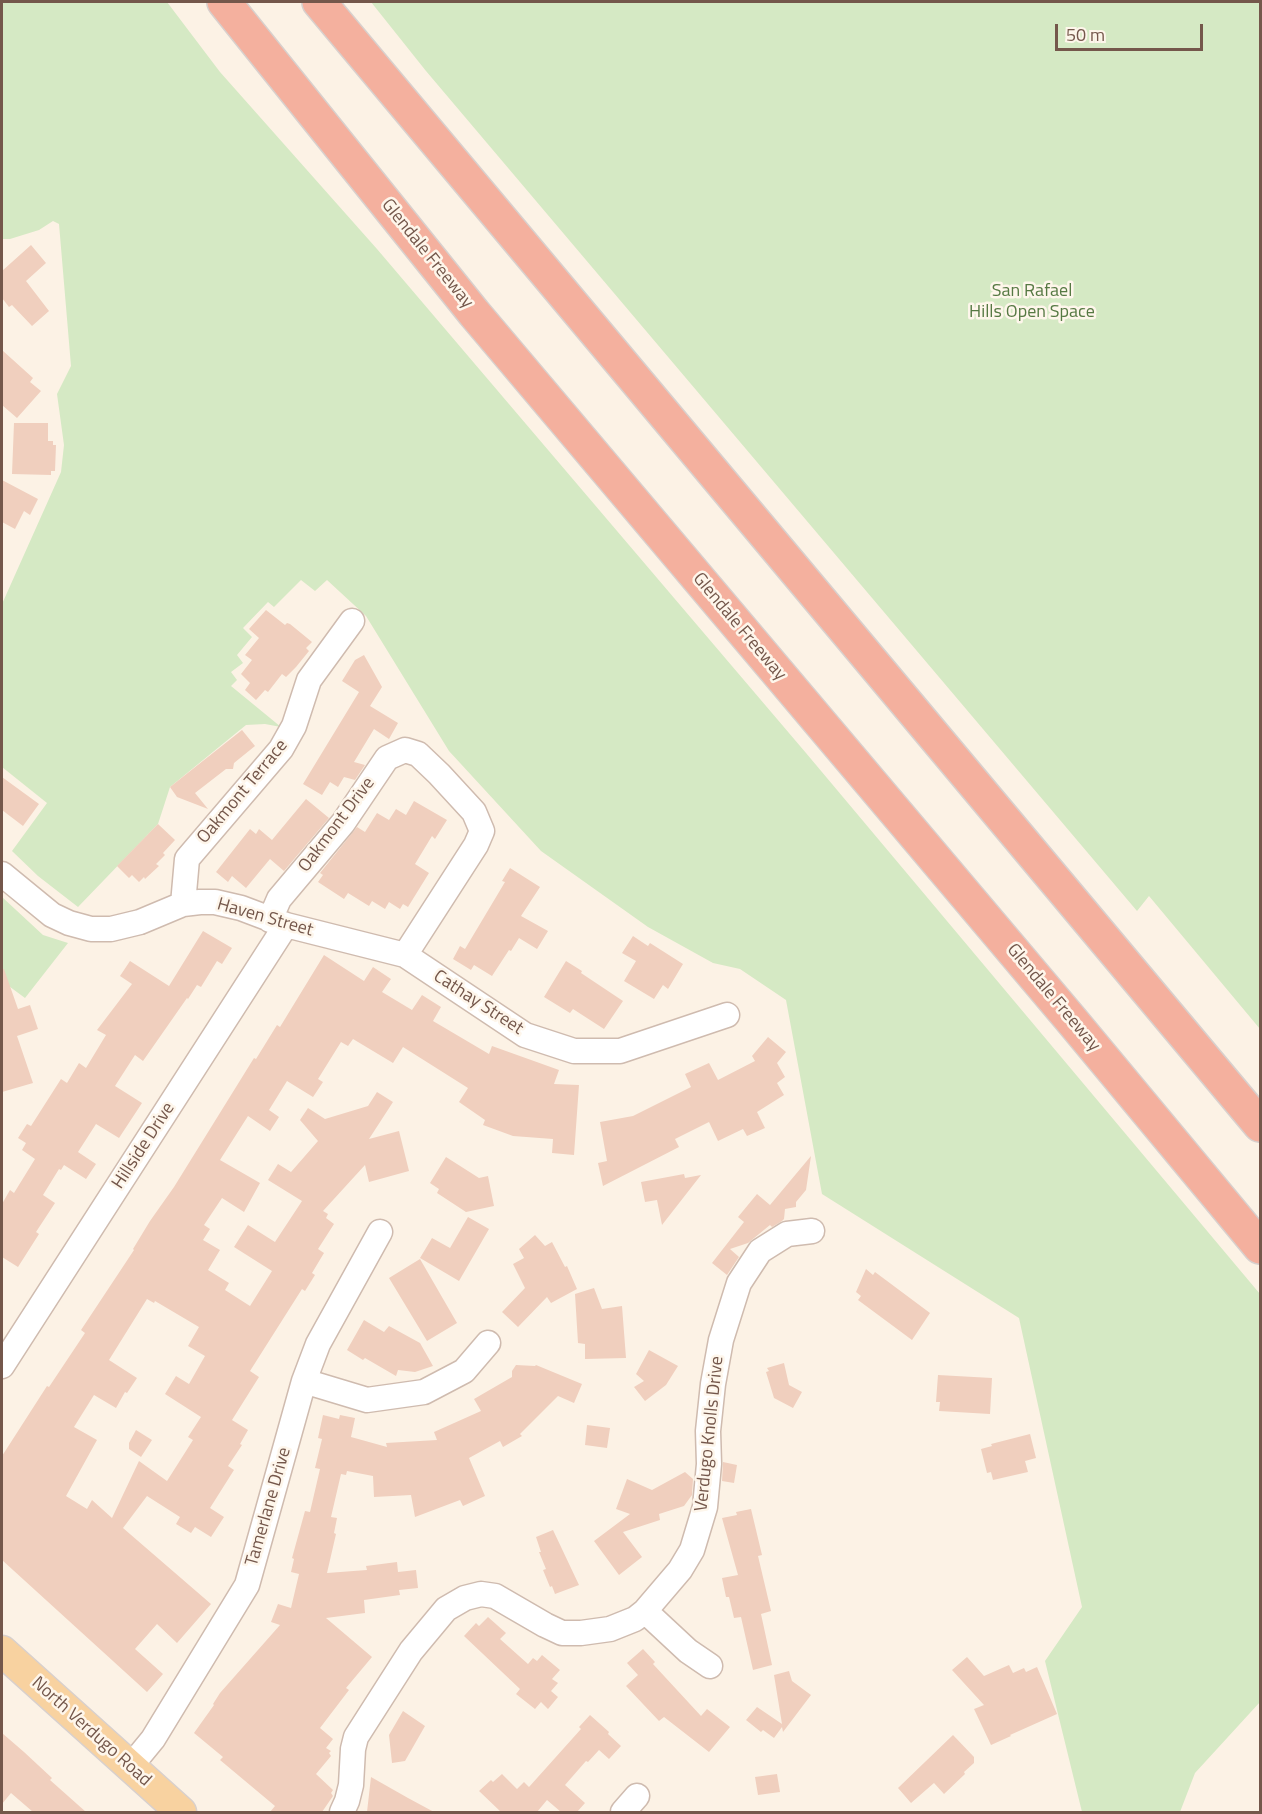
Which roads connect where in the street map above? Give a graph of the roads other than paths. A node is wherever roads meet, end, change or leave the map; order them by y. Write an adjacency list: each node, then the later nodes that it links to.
1 (224, 2): 12 (highway, Glendale Freeway)
2 (319, 2): 9 (highway)
3 (352, 621): 5 (street, Oakmont Terrace)
4 (2, 874): 5 (street, Haven Street)
5 (183, 904): 6 (street, Haven Street)
6 (278, 922): 7 (street, Haven Street); 7 (street, Oakmont Drive); 14 (street, Hillside Drive)
7 (405, 955): 8 (street, Cathay Street)
8 (727, 1015)
9 (1260, 1125)
10 (812, 1231): 16 (street, Verdugo Knolls Drive)
11 (380, 1232): 15 (street, Tamerlane Drive)
12 (1260, 1247)
13 (488, 1343): 15 (street)
14 (2, 1366)
15 (304, 1381): 19 (street, Tamerlane Drive)
16 (645, 1611): 18 (street); 21 (street, Verdugo Knolls Drive)
17 (2, 1651): 19 (main road, North Verdugo Road)
18 (710, 1666)
19 (130, 1767): 20 (main road, North Verdugo Road)
20 (181, 1812)
21 (342, 1812)

